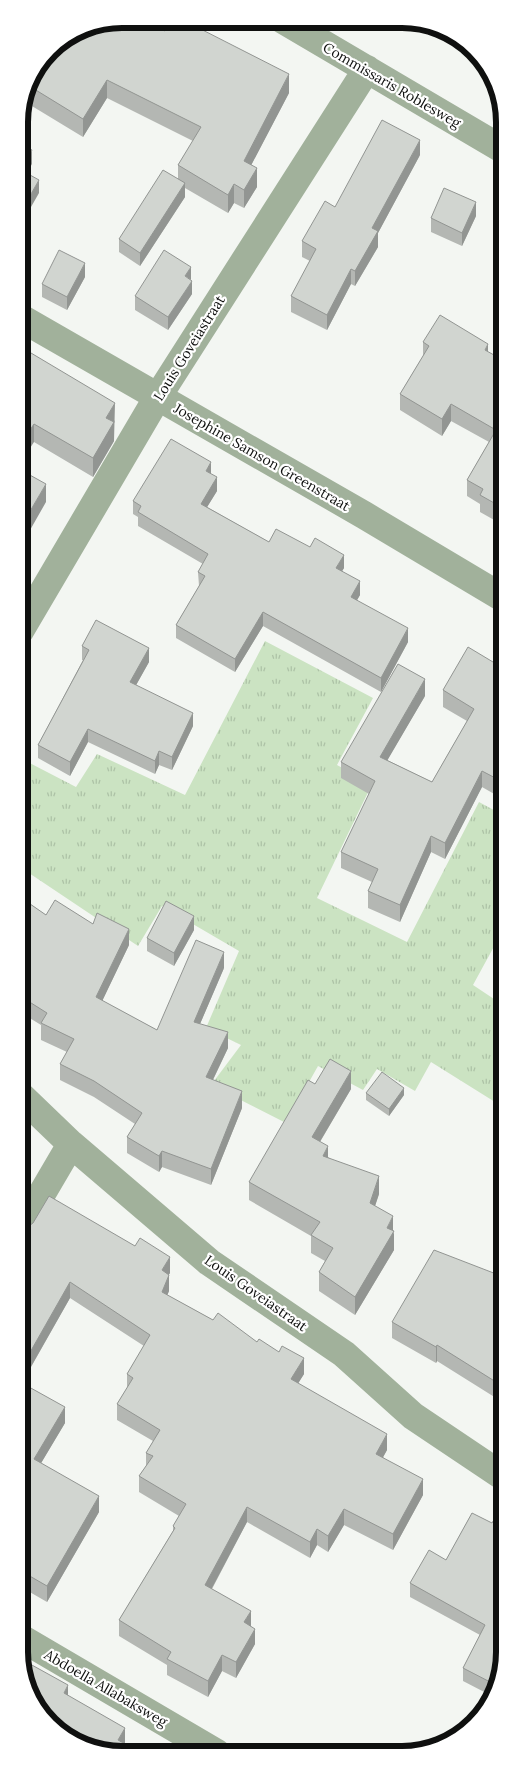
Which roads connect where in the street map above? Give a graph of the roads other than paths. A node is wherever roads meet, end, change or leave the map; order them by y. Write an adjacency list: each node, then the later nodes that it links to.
1 (296, 28): 2 (street, Commissaris Roblesweg)
2 (367, 69): 3 (street, Commissaris Roblesweg); 5 (street, Louis Goveiastraat)
3 (496, 145)
4 (28, 322): 5 (street, Josephine Samson Greenstraat)
5 (158, 398): 6 (street, Josephine Samson Greenstraat); 7 (street, Louis Goveiastraat)
6 (496, 594)
7 (28, 617)
8 (28, 1103): 9 (street, Louis Goveiastraat)
9 (71, 1144): 10 (street); 11 (street, Louis Goveiastraat)
10 (28, 1217)
11 (495, 1471)
12 (28, 1642): 13 (street, Abdoella Allabaksweg)
13 (207, 1747)

